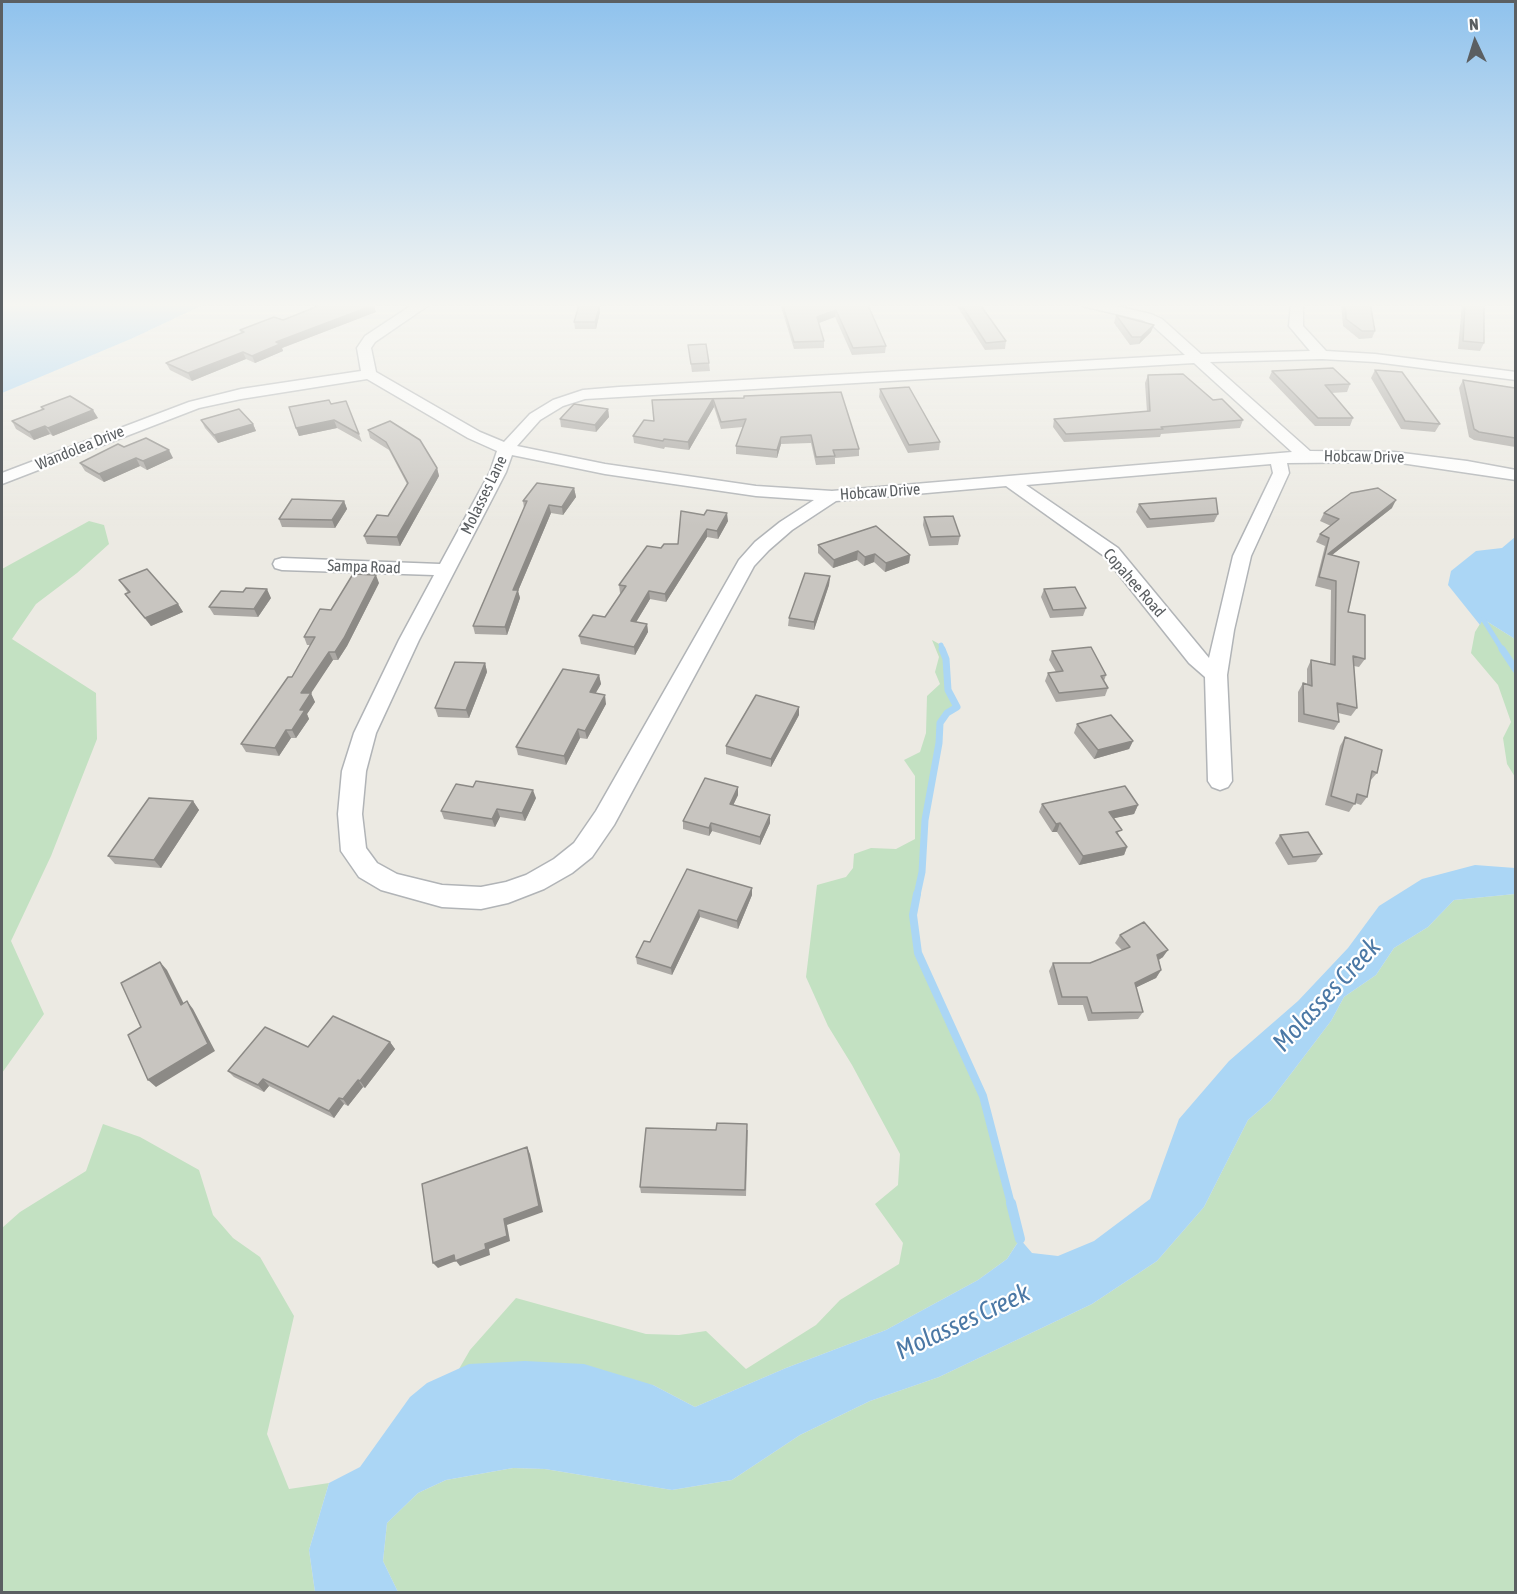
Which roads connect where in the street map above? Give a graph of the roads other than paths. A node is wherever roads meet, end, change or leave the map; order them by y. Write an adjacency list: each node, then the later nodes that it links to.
1 (347, 377): 9 (street, Wandolea Drive)
2 (375, 377): 5 (street, Hobcaw Drive)
3 (864, 377): 5 (street, Molasses Lane)
4 (1219, 377): 6 (street)
5 (506, 449): 11 (street, Hobcaw Drive); 13 (street, Molasses Lane)
6 (1306, 456): 7 (street, Hobcaw Drive); 8 (street, Hobcaw Drive)
7 (1278, 459): 10 (street, Hobcaw Drive); 14 (street)
8 (1515, 475)
9 (2, 479)
10 (1011, 482): 11 (street, Hobcaw Drive); 14 (street, Copahee Road)
11 (832, 496): 13 (street, Molasses Lane)
12 (282, 564): 13 (street, Sampa Road)
13 (445, 570)
14 (1216, 675): 15 (street)
15 (1220, 781)

